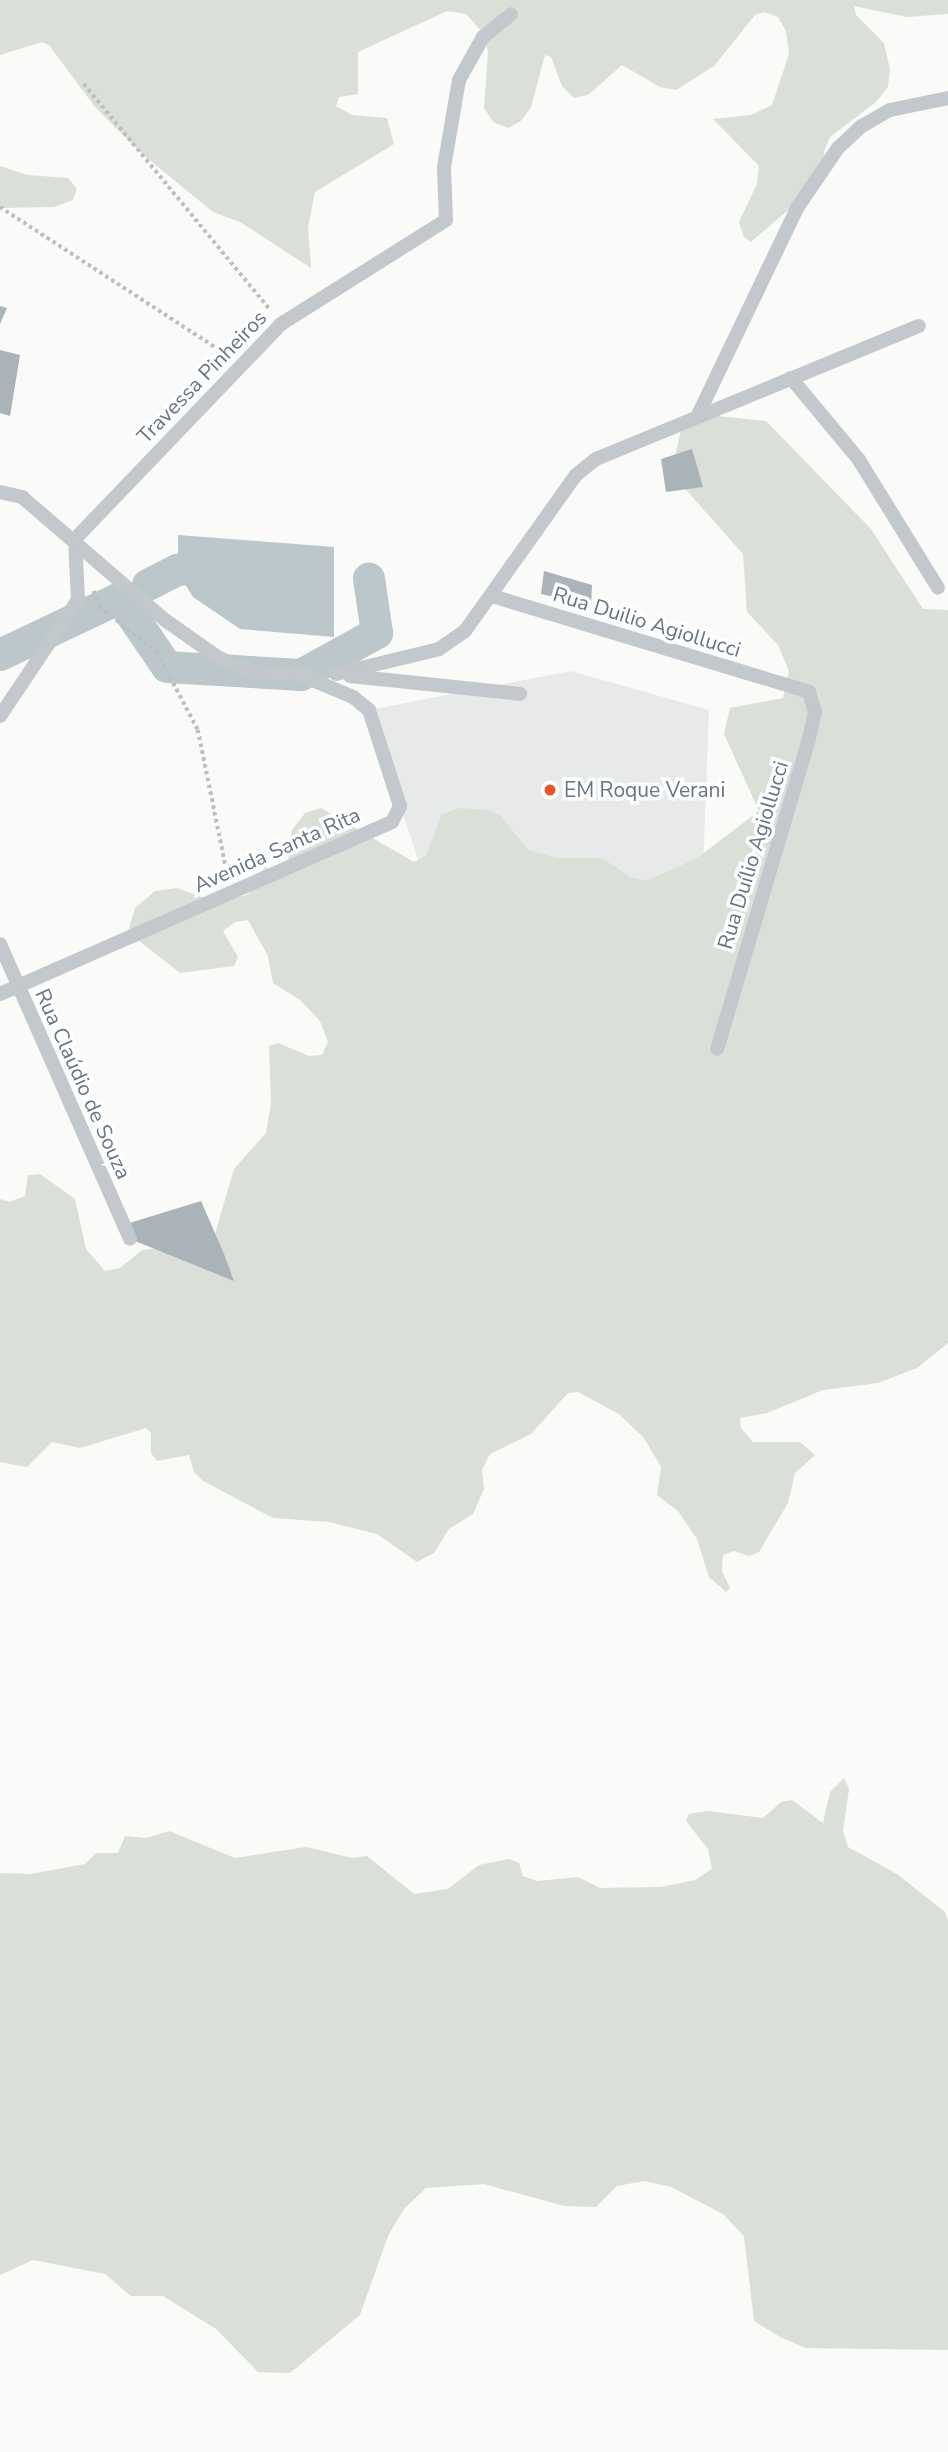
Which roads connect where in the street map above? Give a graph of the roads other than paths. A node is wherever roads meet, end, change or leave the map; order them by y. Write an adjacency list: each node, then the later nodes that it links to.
1 (511, 14): 7 (street, Travessa Pinheiros)
2 (948, 98): 5 (street)
3 (919, 326): 4 (street)
4 (791, 378): 5 (street); 8 (street)
5 (697, 417): 9 (street)
6 (0, 492): 7 (street)
7 (75, 539): 11 (street); 14 (street)
8 (938, 588)
9 (492, 596): 10 (street); 12 (street, Rua Duilio Agiollucci)
10 (336, 674): 11 (street); 13 (street)
11 (301, 675): 16 (street, Avenida Santa Rita)
12 (789, 688): 18 (street, Rua Duílio Agiollucci)
13 (520, 694)
14 (0, 716)
15 (0, 944): 16 (street, Rua Claúdio de Souza)
16 (17, 987): 17 (street, Avenida Santa Rita); 19 (street, Rua Claúdio de Souza)
17 (0, 994)
18 (717, 1049)
19 (130, 1239)

